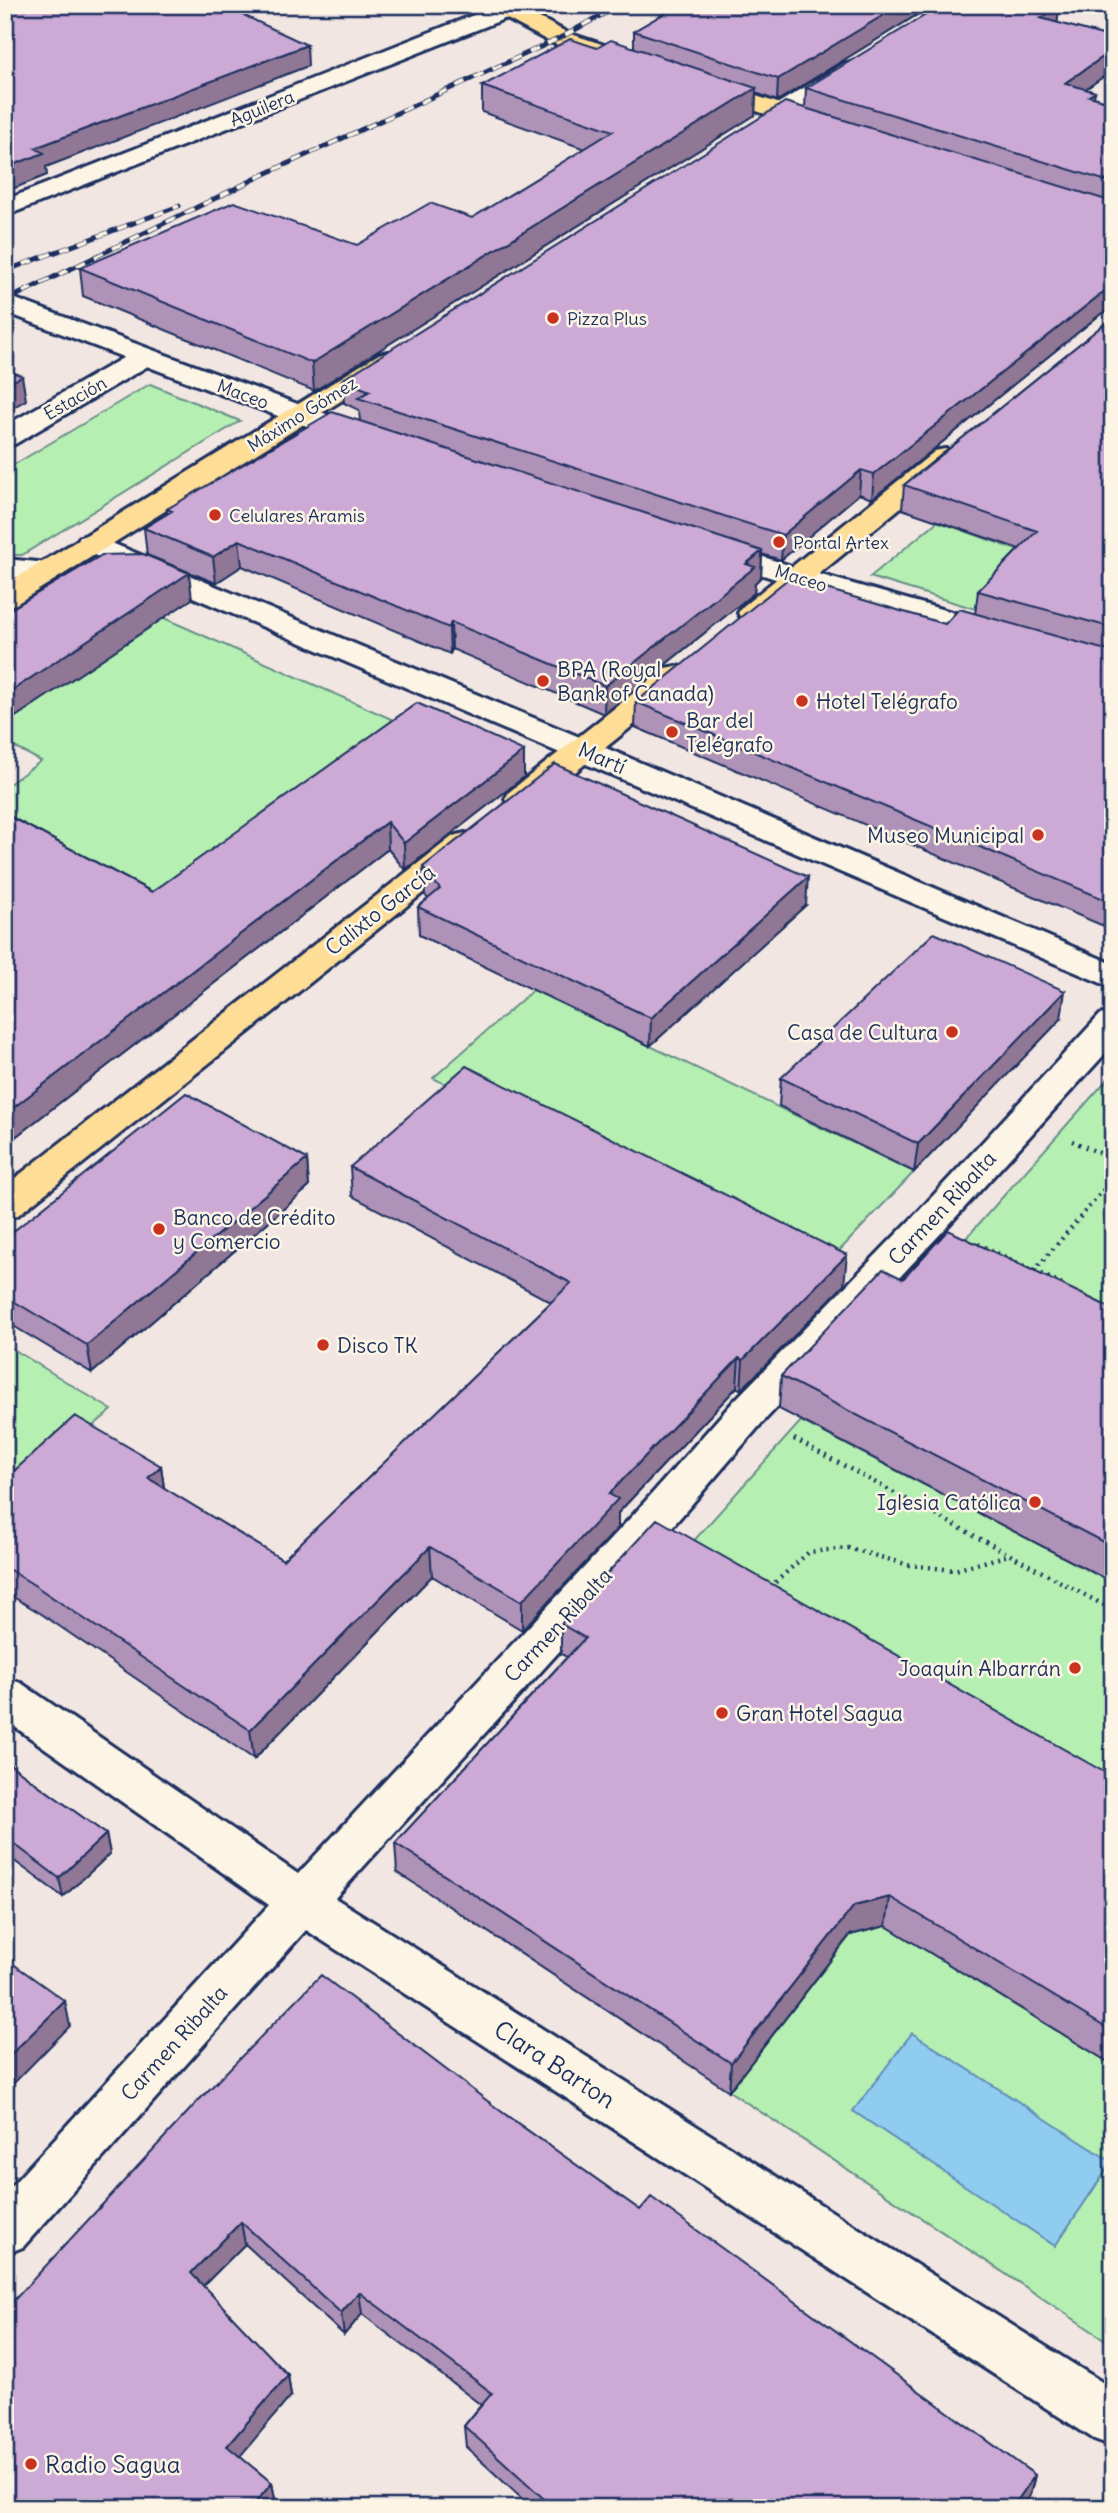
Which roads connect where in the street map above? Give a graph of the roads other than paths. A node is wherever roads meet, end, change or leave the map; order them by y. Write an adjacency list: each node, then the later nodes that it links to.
1 (508, 7): 3 (main road); 8 (street, Aguilera)
2 (873, 55): 5 (street)
3 (638, 64)
4 (677, 77): 5 (main road)
5 (780, 112): 6 (main road); 7 (main road)
6 (757, 127)
7 (847, 133)
8 (5, 209)
9 (12, 306): 11 (street, Maceo)
10 (407, 349): 12 (main road, Máximo Gómez)
11 (144, 357): 12 (street, Maceo); 13 (street, Estación)
12 (301, 415): 15 (street, Maceo); 17 (main road, Máximo Gómez)
13 (5, 438)
14 (965, 440): 21 (main road)
15 (393, 445)
16 (679, 539): 21 (street, Maceo)
17 (90, 543): 19 (main road, Máximo Gómez); 20 (street, Martí)
18 (5, 568): 19 (street)
19 (49, 570): 20 (street); 22 (main road, Máximo Gómez)
20 (157, 570): 26 (street, Martí)
21 (797, 577): 23 (main road); 24 (street, Maceo)
22 (5, 598)
23 (733, 629)
24 (1021, 641)
25 (701, 655): 26 (main road, Calixto García)
26 (583, 750): 27 (street, Martí); 29 (main road, Calixto García)
27 (1113, 977)
28 (1113, 1023): 31 (street, Carmen Ribalta)
29 (5, 1206)
30 (5, 1696): 31 (street, Clara Barton)
31 (302, 1902): 32 (street, Carmen Ribalta); 33 (street, Clara Barton)
32 (5, 2230)
33 (1113, 2420)

